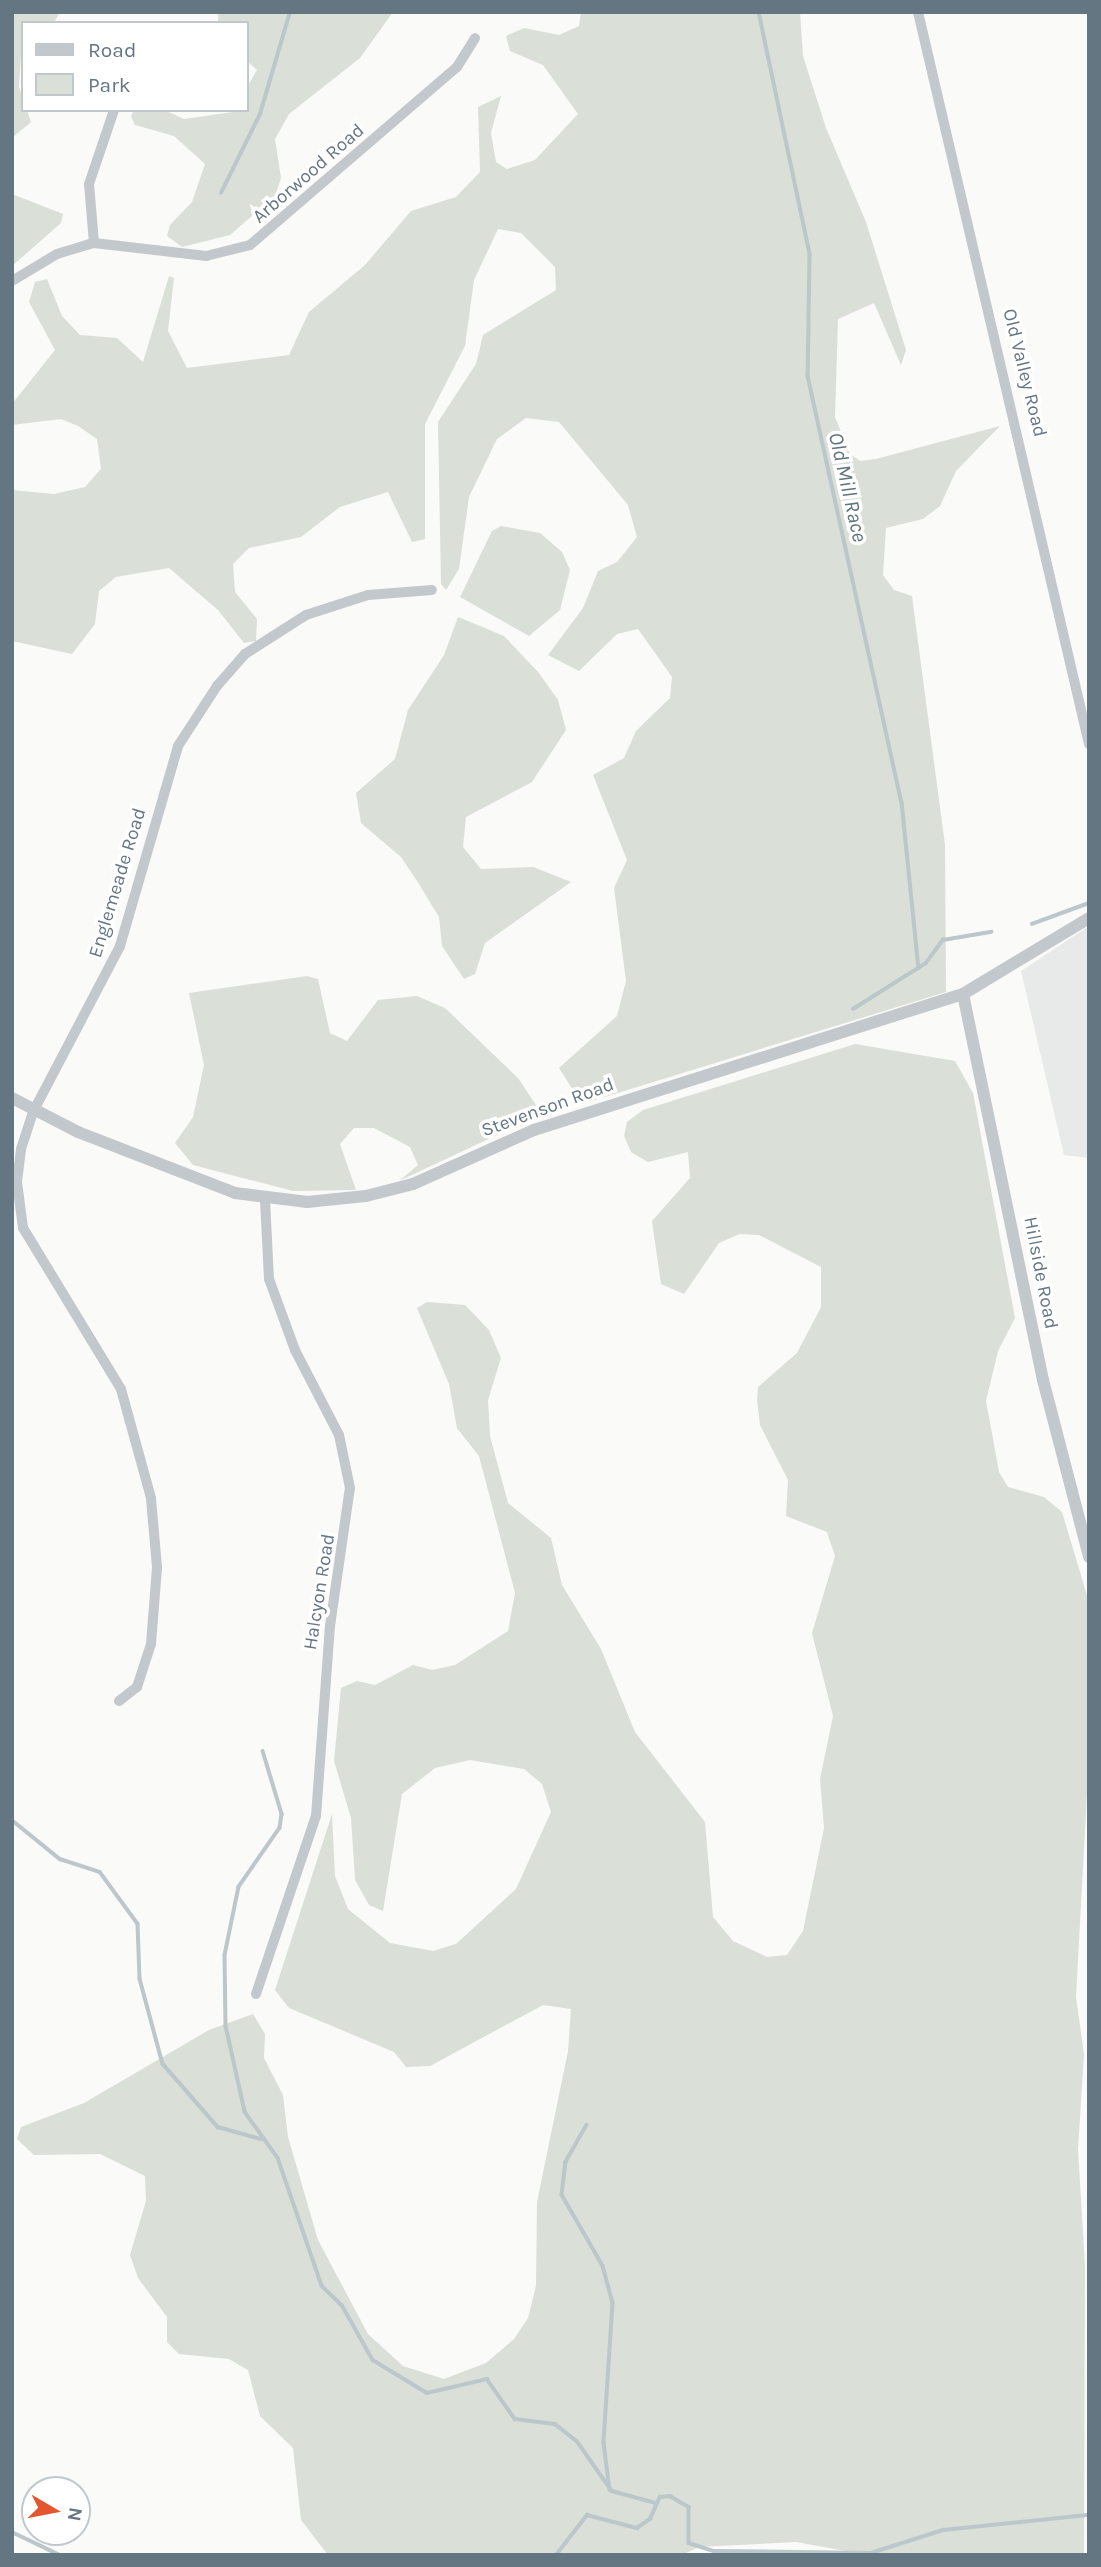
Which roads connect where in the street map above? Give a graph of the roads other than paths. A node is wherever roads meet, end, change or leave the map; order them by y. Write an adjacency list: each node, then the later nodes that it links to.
1 (918, 12): 7 (street, Old Valley Road)
2 (475, 38): 4 (street, Arborwood Road)
3 (113, 112): 4 (street)
4 (94, 243): 5 (street, Arborwood Road)
5 (12, 281)
6 (432, 590): 11 (street, Englemeade Road)
7 (1089, 744)
8 (1089, 918): 9 (street, Stevenson Road)
9 (963, 994): 12 (street, Stevenson Road); 13 (street, Hillside Road)
10 (12, 1098): 11 (street, Stevenson Road)
11 (33, 1112): 12 (street, Stevenson Road); 14 (street, Englemeade Road)
12 (265, 1200): 15 (street, Halcyon Road)
13 (1089, 1557)
14 (119, 1701)
15 (256, 1994)

